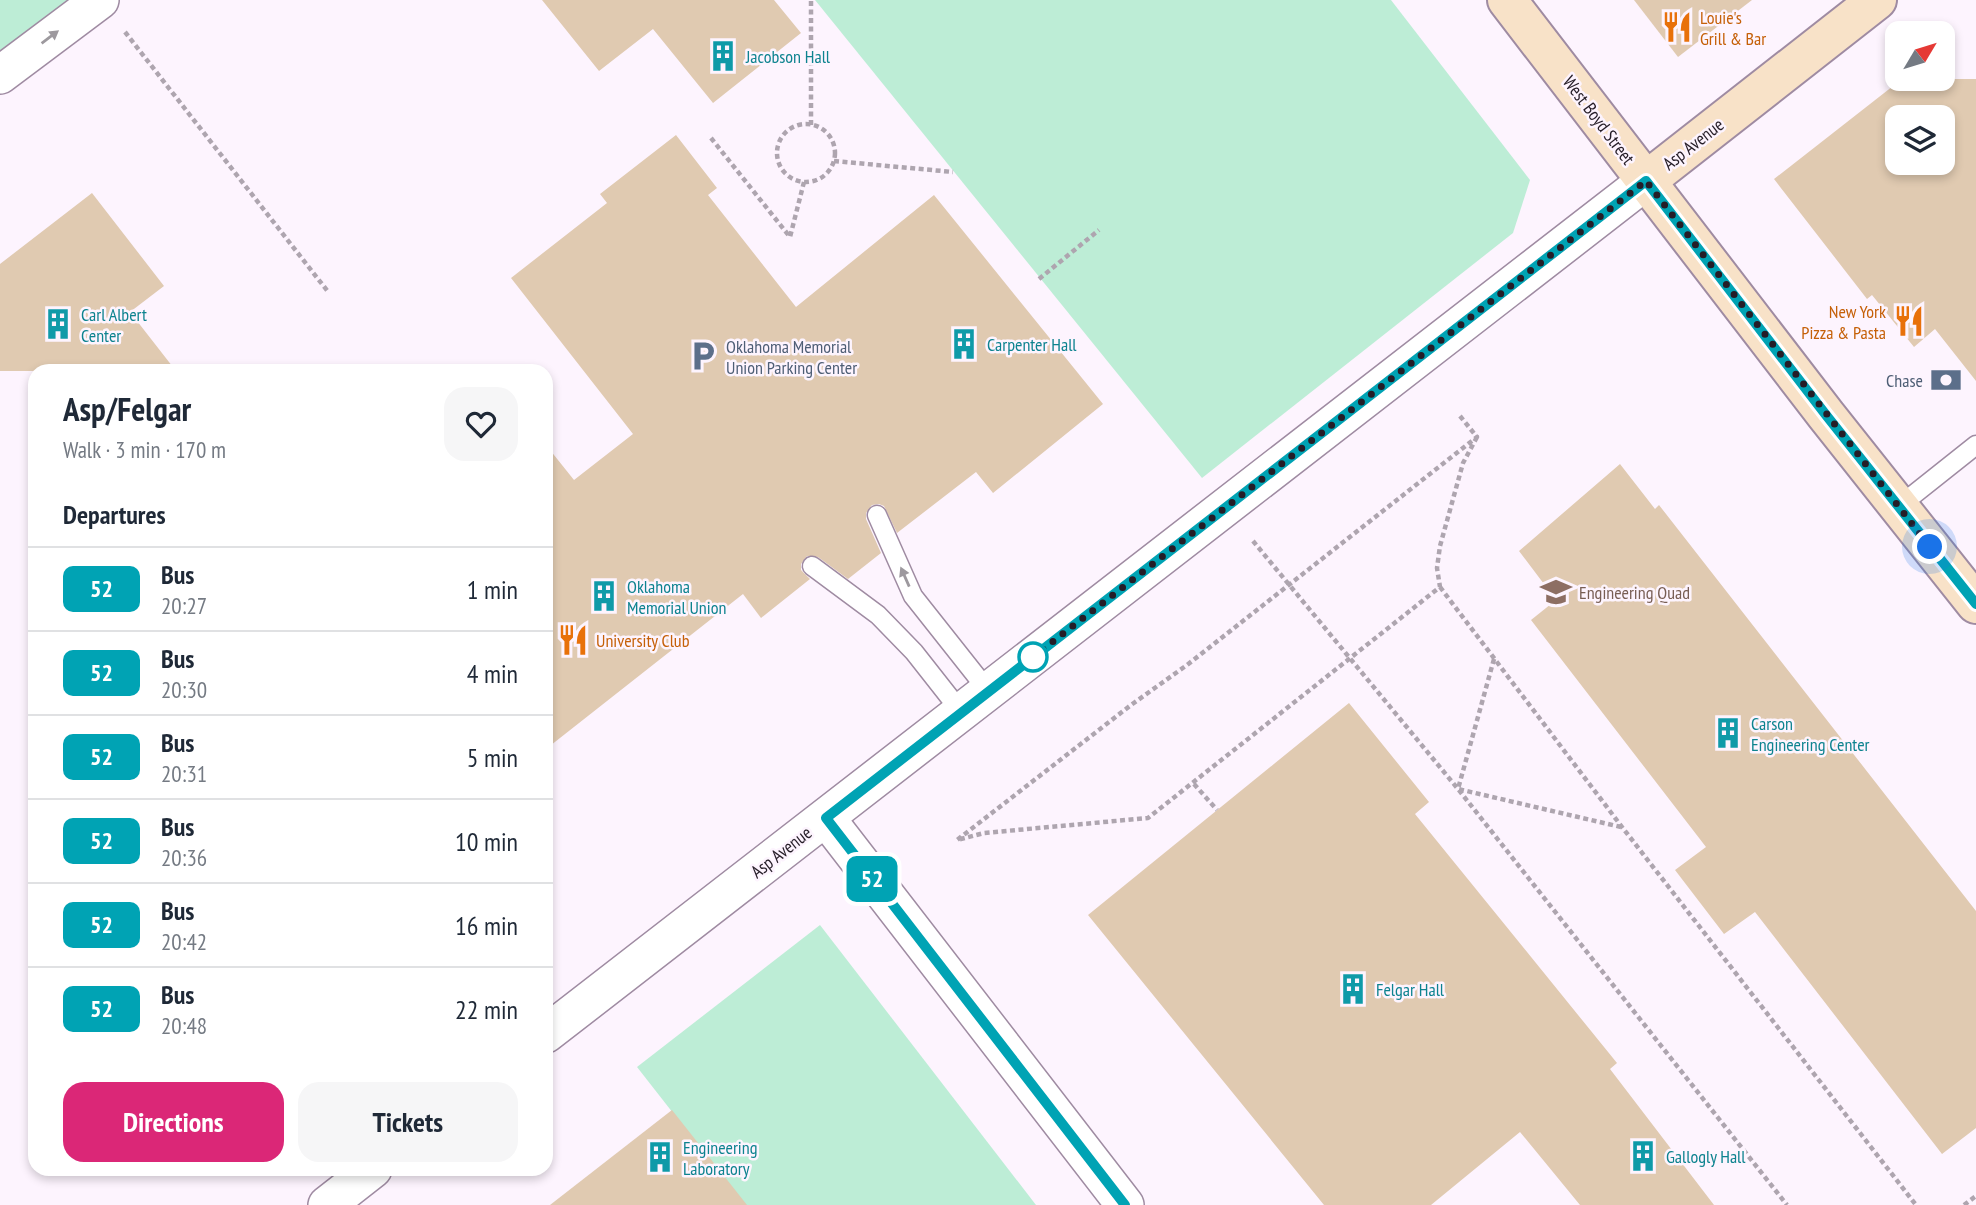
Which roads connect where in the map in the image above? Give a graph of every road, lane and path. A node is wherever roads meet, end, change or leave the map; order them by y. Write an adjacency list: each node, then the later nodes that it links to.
1 (100, 0): 6 (street, one-way to 1)
2 (811, 0): 7 (path)
3 (1507, 0): 11 (street, West Boyd Street)
4 (1877, 0): 11 (street, Asp Avenue)
5 (125, 31): 15 (path)
6 (0, 75)
7 (811, 125): 9 (path); 12 (path)
8 (711, 138): 12 (path)
9 (834, 161): 10 (path); 12 (path)
10 (953, 172)
11 (1646, 181): 19 (street, West Boyd Street); 20 (street, Asp Avenue)
12 (804, 182)
13 (1099, 230): 14 (path)
14 (1039, 279)
15 (329, 293)
16 (1460, 416): 17 (path)
17 (1477, 437): 23 (path); 24 (path)
18 (1976, 445): 19 (lane)
19 (1898, 506): 25 (street, West Boyd Street)
20 (1225, 509): 23 (path); 28 (street, Asp Avenue)
21 (877, 515): 28 (lane, one-way to 21)
22 (812, 566): 28 (lane)
23 (1288, 584): 26 (path); 29 (path)
24 (1440, 587): 26 (path); 27 (path)
25 (1976, 604)
26 (1350, 659): 29 (path); 30 (path)
27 (1494, 659): 30 (path); 33 (path)
28 (976, 702): 32 (street, Asp Avenue)
29 (1194, 784): 31 (path)
30 (1458, 789): 33 (path); 39 (path)
31 (1217, 810)
32 (826, 818): 34 (street, Asp Avenue); 38 (street)
33 (1622, 827): 40 (path)
34 (553, 1029)
35 (364, 1176): 37 (street)
36 (1976, 1196): 41 (path)
37 (327, 1205)
38 (1125, 1205)
39 (1787, 1205)
40 (1916, 1205)
41 (1964, 1205)

